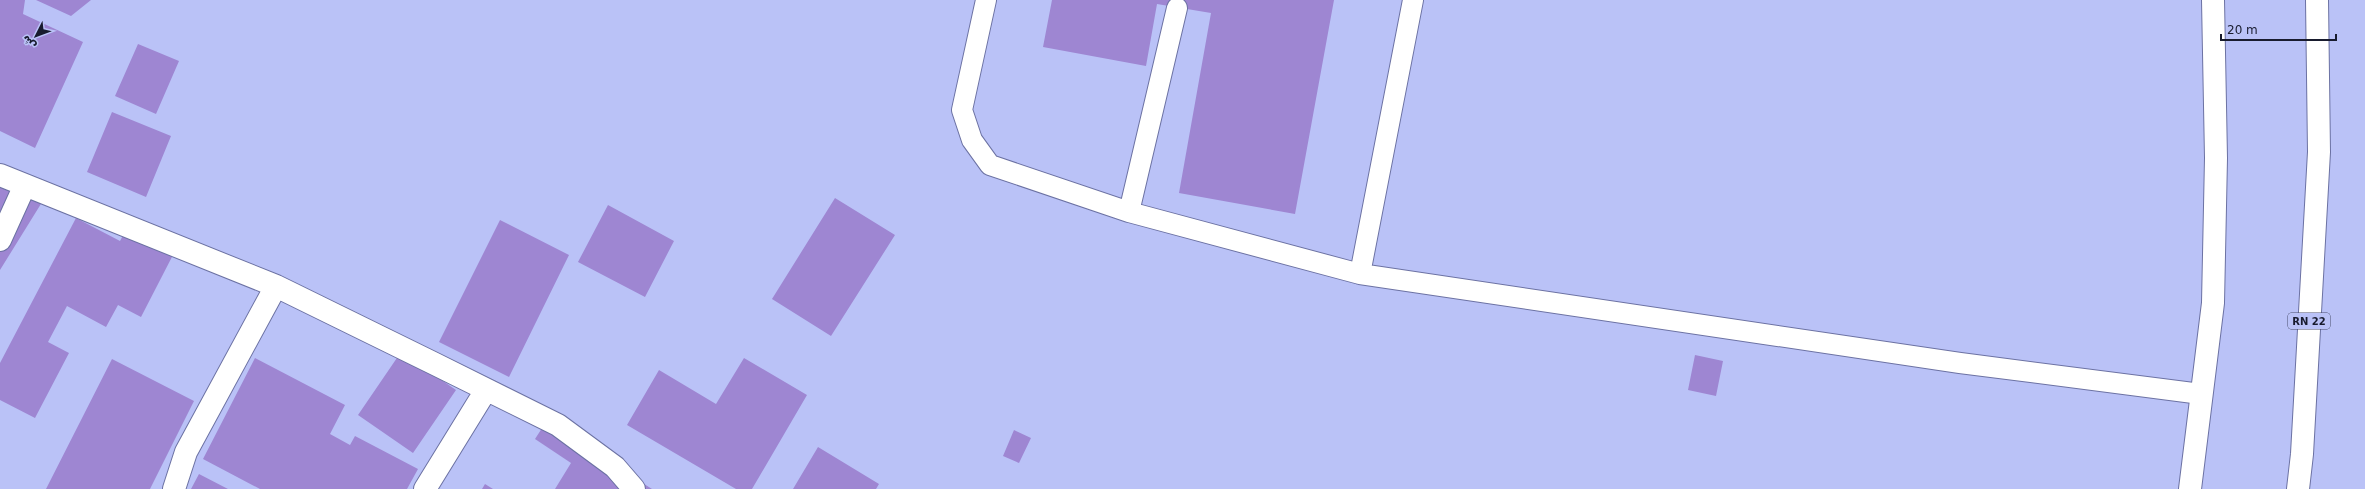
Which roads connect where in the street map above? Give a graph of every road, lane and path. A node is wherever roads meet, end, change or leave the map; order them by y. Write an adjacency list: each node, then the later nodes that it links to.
1 (986, 0): 8 (lane)
2 (1413, 0): 10 (lane)
3 (2213, 0): 13 (main road)
4 (2317, 0): 18 (main road, RN 22)
5 (1177, 8): 8 (lane)
6 (0, 175): 7 (main road)
7 (25, 185): 9 (main road); 11 (main road)
8 (1129, 212): 10 (lane)
9 (0, 240)
10 (1360, 274): 13 (lane)
11 (276, 286): 12 (main road); 14 (main road)
12 (486, 390): 15 (main road); 16 (main road)
13 (2202, 394): 17 (main road)
14 (174, 489)
15 (425, 489)
16 (634, 489)
17 (2190, 489)
18 (2298, 489)

